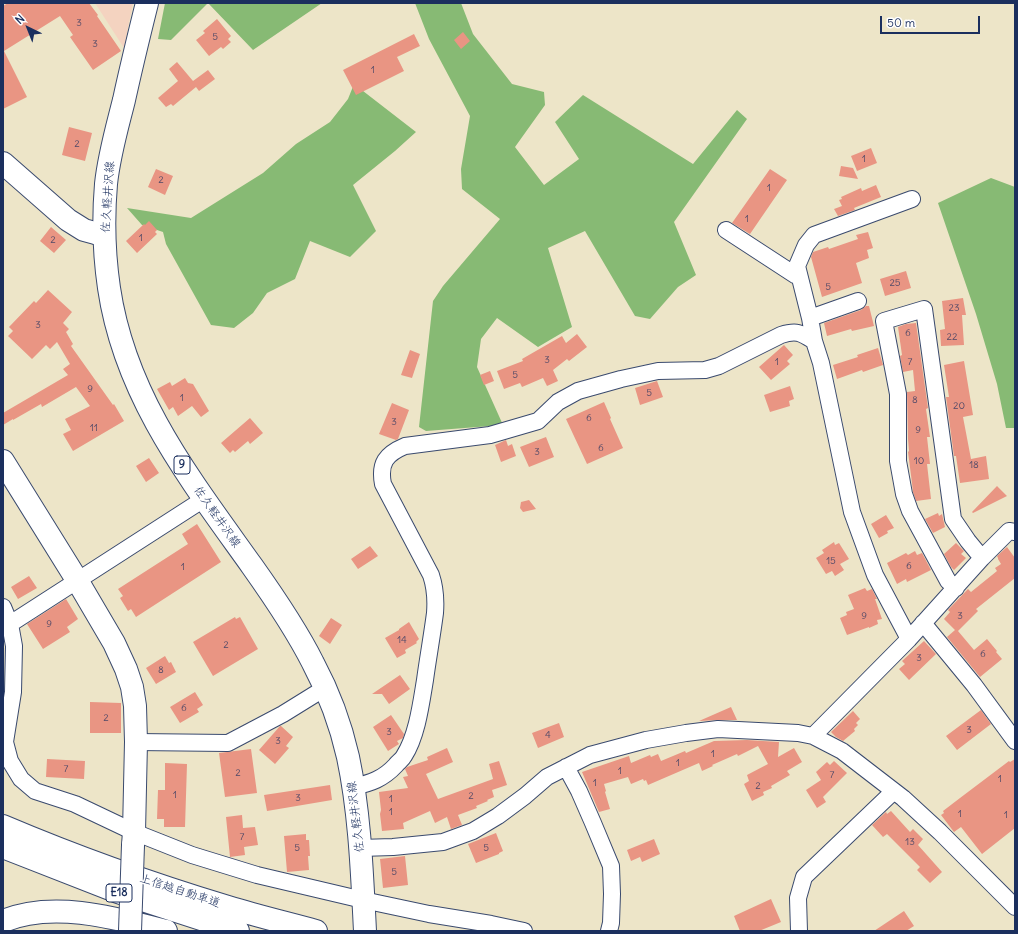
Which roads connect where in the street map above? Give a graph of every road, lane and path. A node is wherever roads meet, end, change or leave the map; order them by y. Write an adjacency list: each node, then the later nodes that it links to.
1 (147, 3): 5 (main road, 佐久軽井沢線 / 9)
2 (3, 163): 5 (main road)
3 (912, 199): 6 (street)
4 (726, 230): 6 (street)
5 (104, 235): 11 (main road, 佐久軽井沢線 / 9)
6 (799, 276): 8 (street)
7 (858, 301): 8 (street)
8 (810, 318): 9 (street)
9 (814, 341): 19 (street); 25 (street)
10 (3, 461): 14 (main road)
11 (204, 499): 14 (street); 20 (main road, 佐久軽井沢線 / 9)
12 (1013, 528): 13 (street)
13 (982, 558): 15 (street); 15 (street)
14 (77, 580): 18 (street); 23 (main road)
15 (956, 588): 17 (street)
16 (3, 607): 18 (street)
17 (923, 623): 19 (street); 22 (street)
18 (10, 624): 29 (street)
19 (909, 639): 21 (street)
20 (325, 688): 23 (street); 25 (main road, 佐久軽井沢線 / 9)
21 (813, 736): 24 (street); 26 (street)
22 (1015, 741)
23 (136, 742): 29 (main road)
24 (566, 767): 31 (street); 41 (street)
25 (353, 787): 31 (main road, 佐久軽井沢線 / 9)
26 (894, 791): 33 (street); 42 (street)
27 (3, 819): 32 (main road)
28 (3, 826): 32 (main road, 上信越自動車道 / E18)
29 (134, 838): 34 (street); 36 (main road, bridge)
30 (3, 848): 38 (main road, 上信越自動車道 / E18)
31 (360, 848): 34 (main road, 佐久軽井沢線 / 9)
32 (121, 872): 39 (main road, 上信越自動車道 / E18)
33 (1015, 908)
34 (364, 915): 40 (street)
35 (3, 921): 37 (main road)
36 (130, 931)
37 (166, 931)
38 (238, 931)
39 (316, 931)
40 (524, 931)
41 (609, 931)
42 (799, 931)

